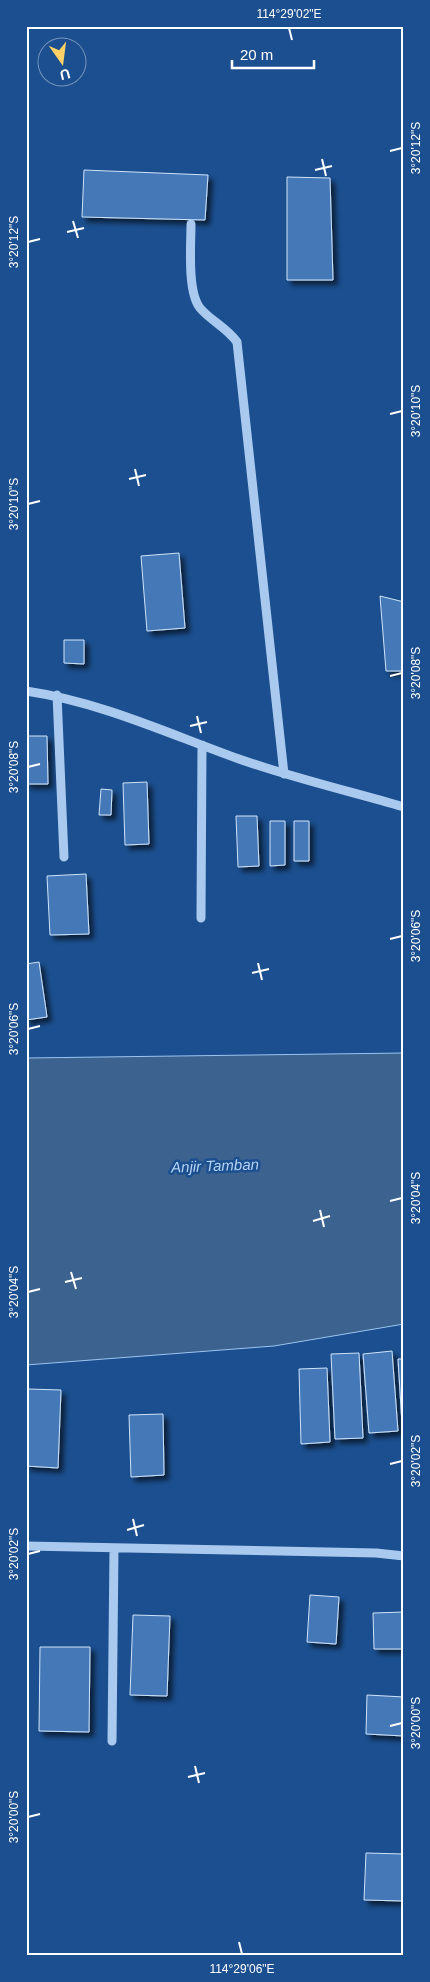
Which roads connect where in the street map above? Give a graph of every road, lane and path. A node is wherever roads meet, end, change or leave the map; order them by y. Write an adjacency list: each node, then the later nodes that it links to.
1 (191, 224): 5 (street)
2 (26, 691): 3 (street)
3 (57, 695): 4 (street); 7 (street)
4 (202, 745): 5 (street); 8 (street)
5 (284, 774): 6 (street)
6 (404, 806)
7 (64, 857)
8 (201, 918)
9 (26, 1546): 10 (street)
10 (114, 1548): 11 (street); 12 (street)
11 (404, 1556)
12 (112, 1741)

